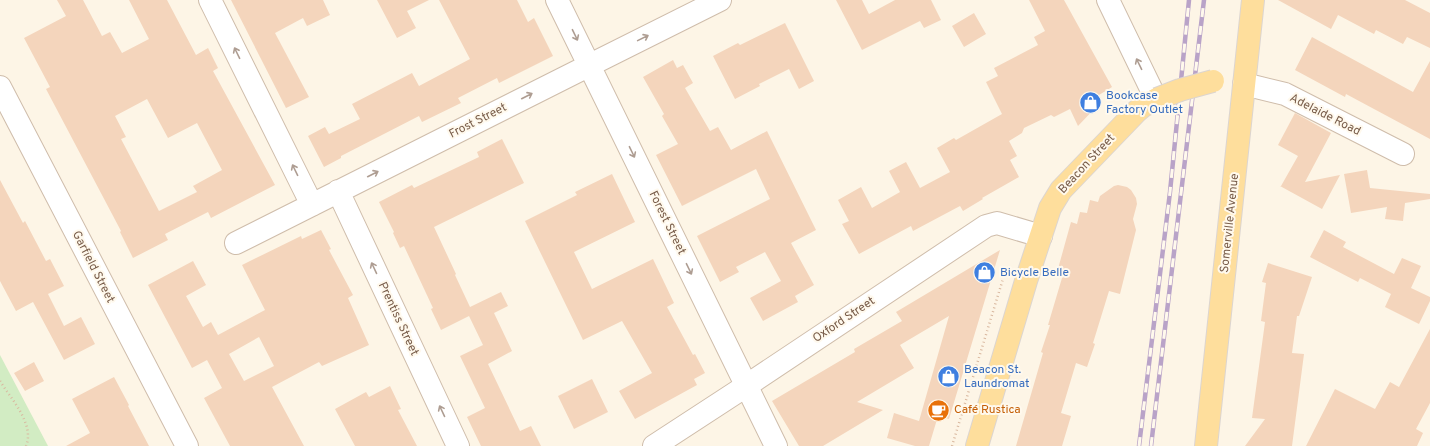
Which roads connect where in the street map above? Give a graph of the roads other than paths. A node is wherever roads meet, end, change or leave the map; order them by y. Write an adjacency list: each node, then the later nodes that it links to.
1 (210, 0): 12 (street, one-way to 1)
2 (558, 0): 6 (street, Forest Street, one-way to 6)
3 (720, 0): 6 (street, Frost Street, one-way to 3)
4 (1108, 0): 9 (street, one-way to 4)
5 (1252, 0): 7 (main road, Somerville Avenue)
6 (590, 64): 11 (street, Frost Street, one-way to 6); 15 (street, Forest Street, one-way to 15)
7 (1244, 84): 9 (main road, Beacon Street, bridge); 10 (street, Adelaide Road); 21 (main road, Somerville Avenue)
8 (0, 87): 16 (street, Garfield Street)
9 (1157, 99): 13 (main road, Beacon Street)
10 (1402, 154)
11 (338, 191): 12 (street, Frost Street); 17 (street, Prentiss Street, one-way to 11)
12 (312, 205): 14 (street, Frost Street)
13 (1041, 236): 15 (street, Oxford Street); 20 (main road, Beacon Street)
14 (236, 243)
15 (746, 386): 18 (street, Oxford Street); 19 (street, Forest Street)
16 (187, 446)
17 (458, 446)
18 (654, 446)
19 (776, 446)
20 (976, 446)
21 (1206, 446)

